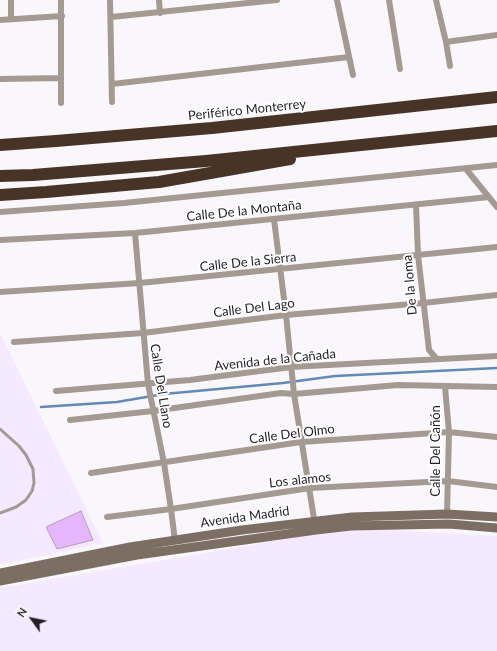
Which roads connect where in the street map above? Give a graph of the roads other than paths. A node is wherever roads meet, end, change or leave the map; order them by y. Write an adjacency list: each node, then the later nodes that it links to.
1 (11, 0): 15 (street)
2 (62, 0): 13 (street)
3 (110, 0): 14 (street)
4 (159, 0): 12 (street)
5 (208, 0): 11 (street)
6 (277, 0): 10 (street)
7 (337, 0): 19 (street)
8 (389, 0): 21 (street)
9 (436, 0): 18 (street)
10 (258, 1): 11 (street)
11 (208, 8): 12 (street)
12 (160, 12): 14 (street)
13 (62, 16): 15 (street); 23 (street)
14 (111, 17): 25 (street)
15 (12, 19): 16 (street)
16 (0, 20)
17 (497, 35): 18 (street)
18 (446, 42): 20 (street)
19 (350, 57): 22 (street); 25 (street)
20 (450, 66)
21 (400, 68)
22 (353, 75)
23 (62, 78): 24 (street); 28 (street)
24 (0, 79)
25 (112, 84): 27 (street)
26 (497, 98): 30 (highway, Periférico Monterrey)
27 (112, 102)
28 (62, 103)
29 (497, 131): 31 (highway)
30 (0, 145)
31 (320, 150): 34 (highway); 35 (highway)
32 (497, 165): 33 (street)
33 (466, 169): 36 (street); 39 (street)
34 (0, 176)
35 (0, 195)
36 (489, 197): 37 (street, Calle De la Montaña); 38 (street)
37 (416, 205): 40 (street, Calle De la Montaña); 44 (street, De la loma)
38 (497, 208)
39 (0, 212)
40 (274, 219): 41 (street, Calle De la Montaña); 45 (street)
41 (135, 233): 42 (street, Calle De la Montaña); 46 (street, Calle Del Llano)
42 (0, 240)
43 (497, 247): 44 (street, Calle De la Sierra)
44 (418, 255): 45 (street, Calle De la Sierra); 49 (street, De la loma)
45 (281, 269): 46 (street, Calle De la Sierra); 50 (street)
46 (140, 283): 47 (street, Calle De la Sierra); 51 (street, Calle Del Llano)
47 (0, 292)
48 (497, 295): 49 (street, Calle Del Lago)
49 (422, 303): 50 (street, Calle Del Lago); 54 (street, De la loma)
50 (286, 315): 51 (street, Calle Del Lago); 55 (street)
51 (143, 333): 52 (street, Calle Del Lago); 56 (street, Calle Del Llano)
52 (14, 342)
53 (497, 356): 54 (street, Avenida de la Cañada)
54 (437, 359): 55 (street, Avenida de la Cañada)
55 (292, 370): 56 (street, Avenida de la Cañada); 60 (street)
56 (148, 386): 59 (street, Avenida de la Cañada); 61 (street, Calle Del Llano)
57 (446, 387): 58 (street); 60 (street); 64 (street, Calle Del Cañón)
58 (497, 387)
59 (56, 391)
60 (293, 391): 61 (street); 66 (street)
61 (152, 411): 62 (street); 67 (street, Calle Del Llano)
62 (70, 420)
63 (0, 429): 73 (lane)
64 (449, 432): 65 (street, Calle Del Olmo); 66 (street, Calle Del Olmo); 69 (street, Calle Del Cañón)
65 (497, 437)
66 (301, 442): 67 (street, Calle Del Olmo); 71 (street)
67 (164, 463): 68 (street, Calle Del Olmo); 72 (street, Calle Del Llano)
68 (91, 473)
69 (448, 481): 70 (street, Los alamos); 71 (street, Los alamos); 74 (street, Calle Del Cañón)
70 (497, 487)
71 (310, 488): 72 (street, Los alamos); 77 (street)
72 (172, 509): 75 (street, Los alamos); 79 (street, Calle Del Llano)
73 (0, 513)
74 (447, 514): 76 (street, Avenida Madrid); 77 (street, Avenida Madrid)
75 (107, 517)
76 (497, 517)
77 (315, 526): 78 (street, Avenida Madrid); 79 (street, Avenida Madrid); 81 (street, Avenida Madrid)
78 (497, 528)
79 (175, 540): 80 (street, Avenida Madrid)
80 (0, 573)
81 (0, 581)

